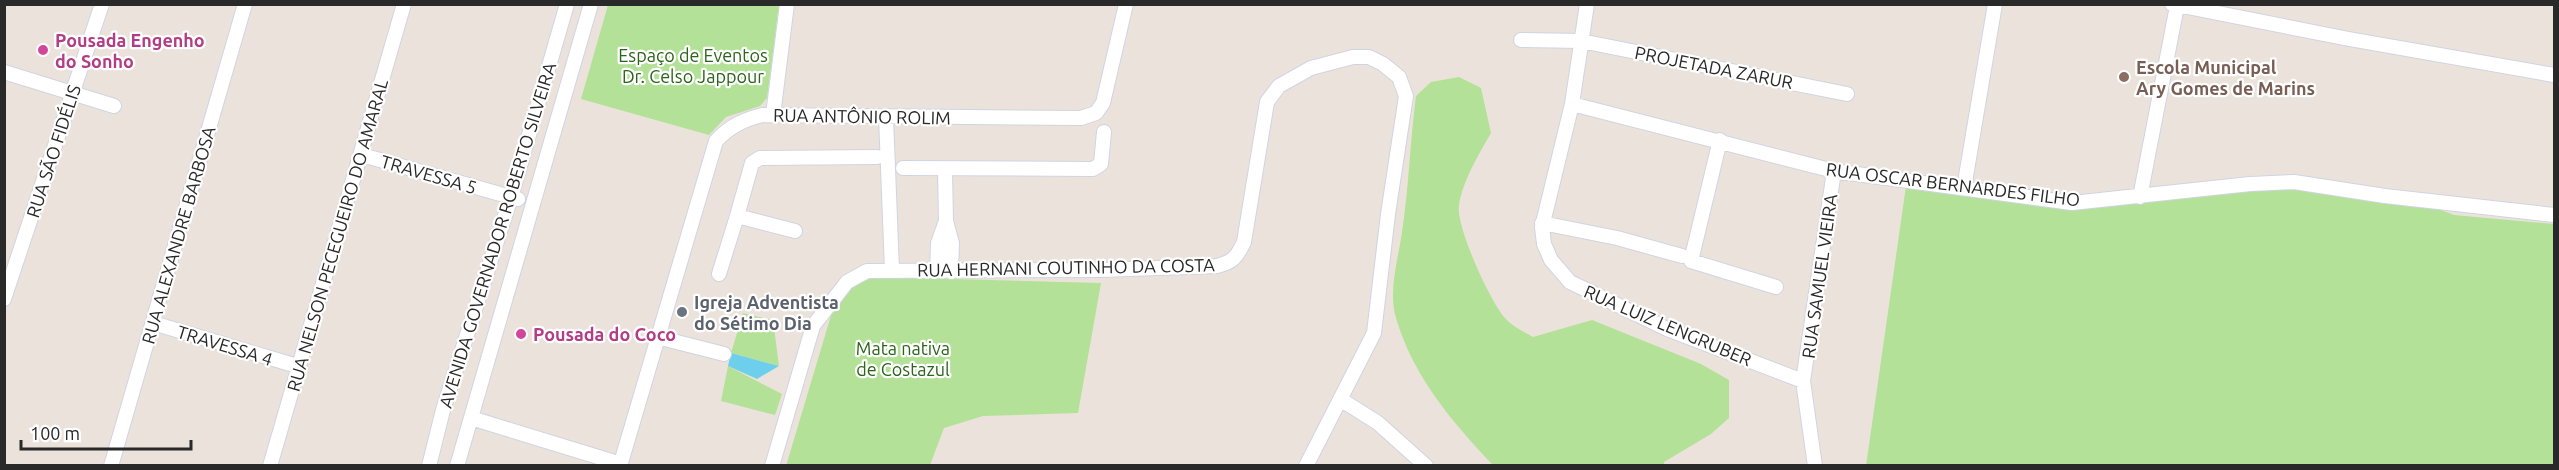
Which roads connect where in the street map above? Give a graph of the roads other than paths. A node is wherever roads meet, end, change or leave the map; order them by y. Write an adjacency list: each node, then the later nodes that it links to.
1 (102, 4): 15 (street, RUA SÃO FIDÉLIS)
2 (245, 4): 42 (street, RUA ALEXANDRE BARBOSA)
3 (404, 4): 23 (street, RUA NELSON PECEGUEIRO DO AMARAL)
4 (567, 4): 30 (street, AVENIDA GOVERNADOR ROBERTO SILVEIRA)
5 (591, 4): 31 (street, AVENIDA GOVERNADOR ROBERTO SILVEIRA)
6 (787, 4): 19 (street)
7 (1126, 4): 20 (street, RUA ANTÔNIO ROLIM)
8 (1587, 4): 12 (street, RUA LUIZ LENGRUBER)
9 (1995, 4): 28 (street)
10 (2174, 5): 14 (street); 29 (street)
11 (1521, 40): 12 (street, PROJETADA ZARUR)
12 (1581, 41): 16 (street, PROJETADA ZARUR); 17 (street, RUA LUIZ LENGRUBER)
13 (4, 72): 15 (street)
14 (2554, 75)
15 (71, 93): 18 (street); 41 (street, RUA SÃO FIDÉLIS)
16 (1847, 94)
17 (1572, 104): 22 (street, RUA OSCAR BERNARDES FILHO); 34 (street, RUA LUIZ LENGRUBER)
18 (114, 106)
19 (773, 115): 20 (street, RUA ANTÔNIO ROLIM); 43 (street, RUA ANTÔNIO ROLIM)
20 (886, 117): 37 (street)
21 (1104, 132): 26 (street)
22 (1720, 140): 27 (street, RUA OSCAR BERNARDES FILHO); 40 (street)
23 (362, 155): 30 (street, TRAVESSA 5); 45 (street, RUA NELSON PECEGUEIRO DO AMARAL)
24 (877, 157): 33 (street)
25 (903, 168): 26 (street)
26 (945, 171): 38 (street)
27 (1834, 171): 28 (street, RUA OSCAR BERNARDES FILHO); 46 (street, RUA SAMUEL VIEIRA)
28 (1964, 188): 29 (street, RUA OSCAR BERNARDES FILHO)
29 (2140, 196): 32 (street, RUA OSCAR BERNARDES FILHO)
30 (511, 197): 31 (street, TRAVESSA 5); 51 (street, AVENIDA GOVERNADOR ROBERTO SILVEIRA)
31 (532, 203): 48 (street, AVENIDA GOVERNADOR ROBERTO SILVEIRA)
32 (2554, 215)
33 (736, 216): 35 (street); 39 (street)
34 (1542, 223): 36 (street); 46 (street, RUA LUIZ LENGRUBER)
35 (795, 231)
36 (1682, 256)
37 (892, 270): 38 (street, RUA HERNANI COUTINHO DA COSTA); 54 (street, RUA HERNANI COUTINHO DA COSTA)
38 (944, 271): 47 (street, RUA HERNANI COUTINHO DA COSTA)
39 (719, 274)
40 (1776, 287)
41 (4, 298)
42 (153, 323): 45 (street, TRAVESSA 4); 49 (street, RUA ALEXANDRE BARBOSA)
43 (657, 337): 44 (street); 53 (street, RUA ANTÔNIO ROLIM)
44 (724, 354)
45 (297, 366): 50 (street, RUA NELSON PECEGUEIRO DO AMARAL)
46 (1803, 381): 57 (street, RUA SAMUEL VIEIRA)
47 (1340, 399): 55 (street, RUA HERNANI COUTINHO DA COSTA); 56 (street)
48 (471, 418): 52 (street, AVENIDA GOVERNADOR ROBERTO SILVEIRA); 53 (street)
49 (111, 465)
50 (270, 465)
51 (429, 465)
52 (457, 465)
53 (621, 465)
54 (772, 465)
55 (1306, 465)
56 (1426, 465)
57 (1815, 465)

